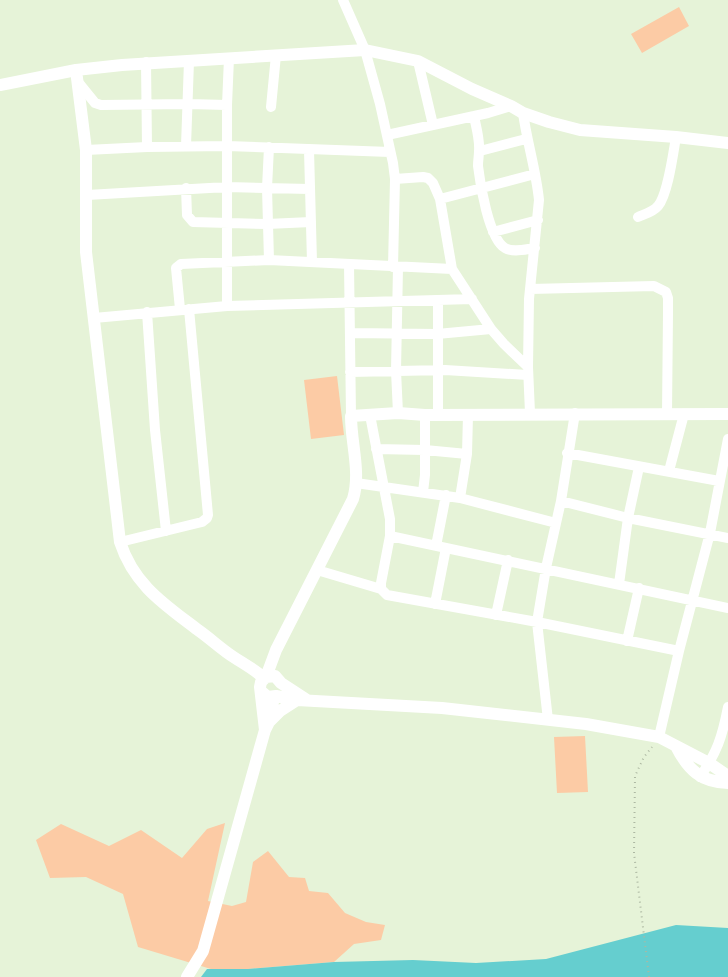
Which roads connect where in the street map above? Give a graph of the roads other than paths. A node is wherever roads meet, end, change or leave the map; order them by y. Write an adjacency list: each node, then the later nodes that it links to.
1 (343, 0): 2 (street)
2 (365, 50): 3 (street); 6 (street); 18 (street)
3 (276, 55): 4 (street); 14 (street)
4 (229, 58): 5 (street); 12 (street)
5 (189, 61): 7 (street); 11 (street)
6 (418, 61): 13 (street); 17 (street)
7 (146, 62): 8 (street); 10 (street)
8 (77, 76): 9 (street); 10 (street); 26 (street)
9 (0, 85)
10 (147, 104): 11 (street); 22 (street)
11 (188, 104): 12 (street); 23 (street)
12 (227, 105): 24 (street)
13 (511, 106): 15 (street); 16 (street)
14 (270, 107)
15 (523, 113): 19 (street); 20 (street)
16 (474, 116): 17 (street); 28 (street)
17 (433, 125): 18 (street)
18 (387, 135): 29 (street)
19 (676, 137): 21 (street); 39 (street)
20 (526, 139): 28 (street); 30 (street)
21 (728, 143)
22 (146, 146): 23 (street); 26 (street)
23 (186, 146): 24 (street)
24 (227, 146): 25 (street); 32 (street)
25 (269, 147): 27 (street); 34 (street)
26 (86, 150): 37 (street)
27 (309, 150): 29 (street); 35 (street)
28 (480, 151): 36 (street)
29 (390, 152): 31 (street)
30 (535, 174): 36 (street); 40 (street)
31 (395, 179): 38 (street); 50 (street)
32 (228, 187): 33 (street); 34 (street); 42 (street)
33 (186, 188): 37 (street); 42 (street)
34 (267, 188): 35 (street); 43 (street)
35 (310, 189): 41 (street)
36 (482, 189): 38 (street); 44 (street)
37 (87, 196): 60 (street)
38 (440, 199): 51 (street)
39 (638, 217)
40 (538, 220): 44 (street); 45 (street)
41 (311, 222): 43 (street); 48 (street)
42 (227, 224): 43 (street); 47 (street)
43 (268, 224): 46 (street)
44 (493, 232): 45 (street)
45 (535, 248): 52 (street)
46 (269, 260): 47 (street); 48 (street)
47 (227, 261): 57 (street); 58 (street)
48 (312, 262): 49 (street)
49 (349, 264): 50 (street); 56 (street)
50 (396, 267): 51 (street); 54 (street)
51 (452, 269): 53 (street)
52 (530, 289): 67 (street); 72 (street)
53 (472, 299): 55 (street); 61 (street)
54 (397, 300): 55 (street); 56 (street); 63 (street)
55 (438, 300): 64 (street)
56 (350, 302): 57 (street); 62 (street)
57 (227, 306): 58 (street)
58 (185, 309): 59 (street); 96 (street)
59 (147, 312): 60 (street); 96 (street)
60 (94, 318): 100 (street)
61 (491, 330): 64 (street); 67 (street)
62 (351, 333): 63 (street); 68 (street)
63 (398, 334): 64 (street); 66 (street)
64 (437, 334): 65 (street)
65 (437, 370): 66 (street); 67 (street); 77 (street)
66 (396, 371): 68 (street); 69 (street)
67 (528, 371): 70 (street)
68 (350, 372): 79 (street)
69 (398, 413): 75 (street); 76 (street)
70 (530, 413): 71 (street); 78 (street)
71 (575, 413): 72 (street); 83 (street)
72 (667, 414): 73 (street)
73 (684, 414): 74 (street); 86 (street)
74 (728, 414)
75 (370, 415): 79 (street); 81 (street)
76 (424, 415): 77 (street); 82 (street)
77 (438, 415): 78 (street)
78 (468, 415): 84 (street)
79 (352, 416): 88 (street)
80 (728, 439): 87 (street)
81 (376, 449): 82 (street); 89 (street)
82 (425, 450): 84 (street); 90 (street)
83 (567, 453): 85 (street); 93 (street)
84 (467, 454): 92 (street)
85 (639, 467): 86 (street); 94 (street)
86 (669, 471): 87 (street)
87 (720, 481): 97 (street)
88 (356, 483): 89 (street); 104 (street)
89 (384, 487): 90 (street); 98 (street)
90 (423, 492): 91 (street)
91 (446, 495): 92 (street); 101 (street)
92 (460, 498): 95 (street)
93 (561, 502): 94 (street); 95 (street)
94 (628, 518): 97 (street); 105 (street)
95 (556, 523): 103 (street)
96 (166, 531): 100 (street)
97 (710, 534): 99 (street); 108 (street)
98 (390, 536): 101 (street); 107 (street)
99 (728, 538)
100 (120, 542): 115 (street)
101 (441, 547): 102 (street); 109 (street)
102 (508, 560): 103 (street); 111 (street)
103 (546, 568): 105 (street); 112 (street)
104 (317, 570): 107 (street); 115 (street)
105 (619, 584): 106 (street)
106 (639, 588): 108 (street); 113 (street)
107 (381, 589): 109 (street)
108 (692, 600): 110 (street); 114 (street)
109 (434, 604): 111 (street)
110 (728, 608)
111 (496, 615): 112 (street)
112 (538, 622): 113 (street); 119 (street)
113 (627, 641): 114 (street)
114 (678, 651): 122 (street)
115 (268, 682): 116 (street); 117 (street); 120 (street)
116 (275, 697): 117 (street); 120 (street)
117 (303, 701): 119 (street); 120 (street)
118 (728, 707): 121 (street)
119 (548, 720): 122 (street)
120 (267, 726): 128 (street)
121 (726, 729): 124 (street)
122 (659, 737): 123 (street)
123 (676, 746): 124 (street); 126 (street)
124 (709, 763): 125 (street); 126 (street)
125 (728, 776)
126 (700, 777): 127 (street)
127 (728, 784)
128 (187, 977)

